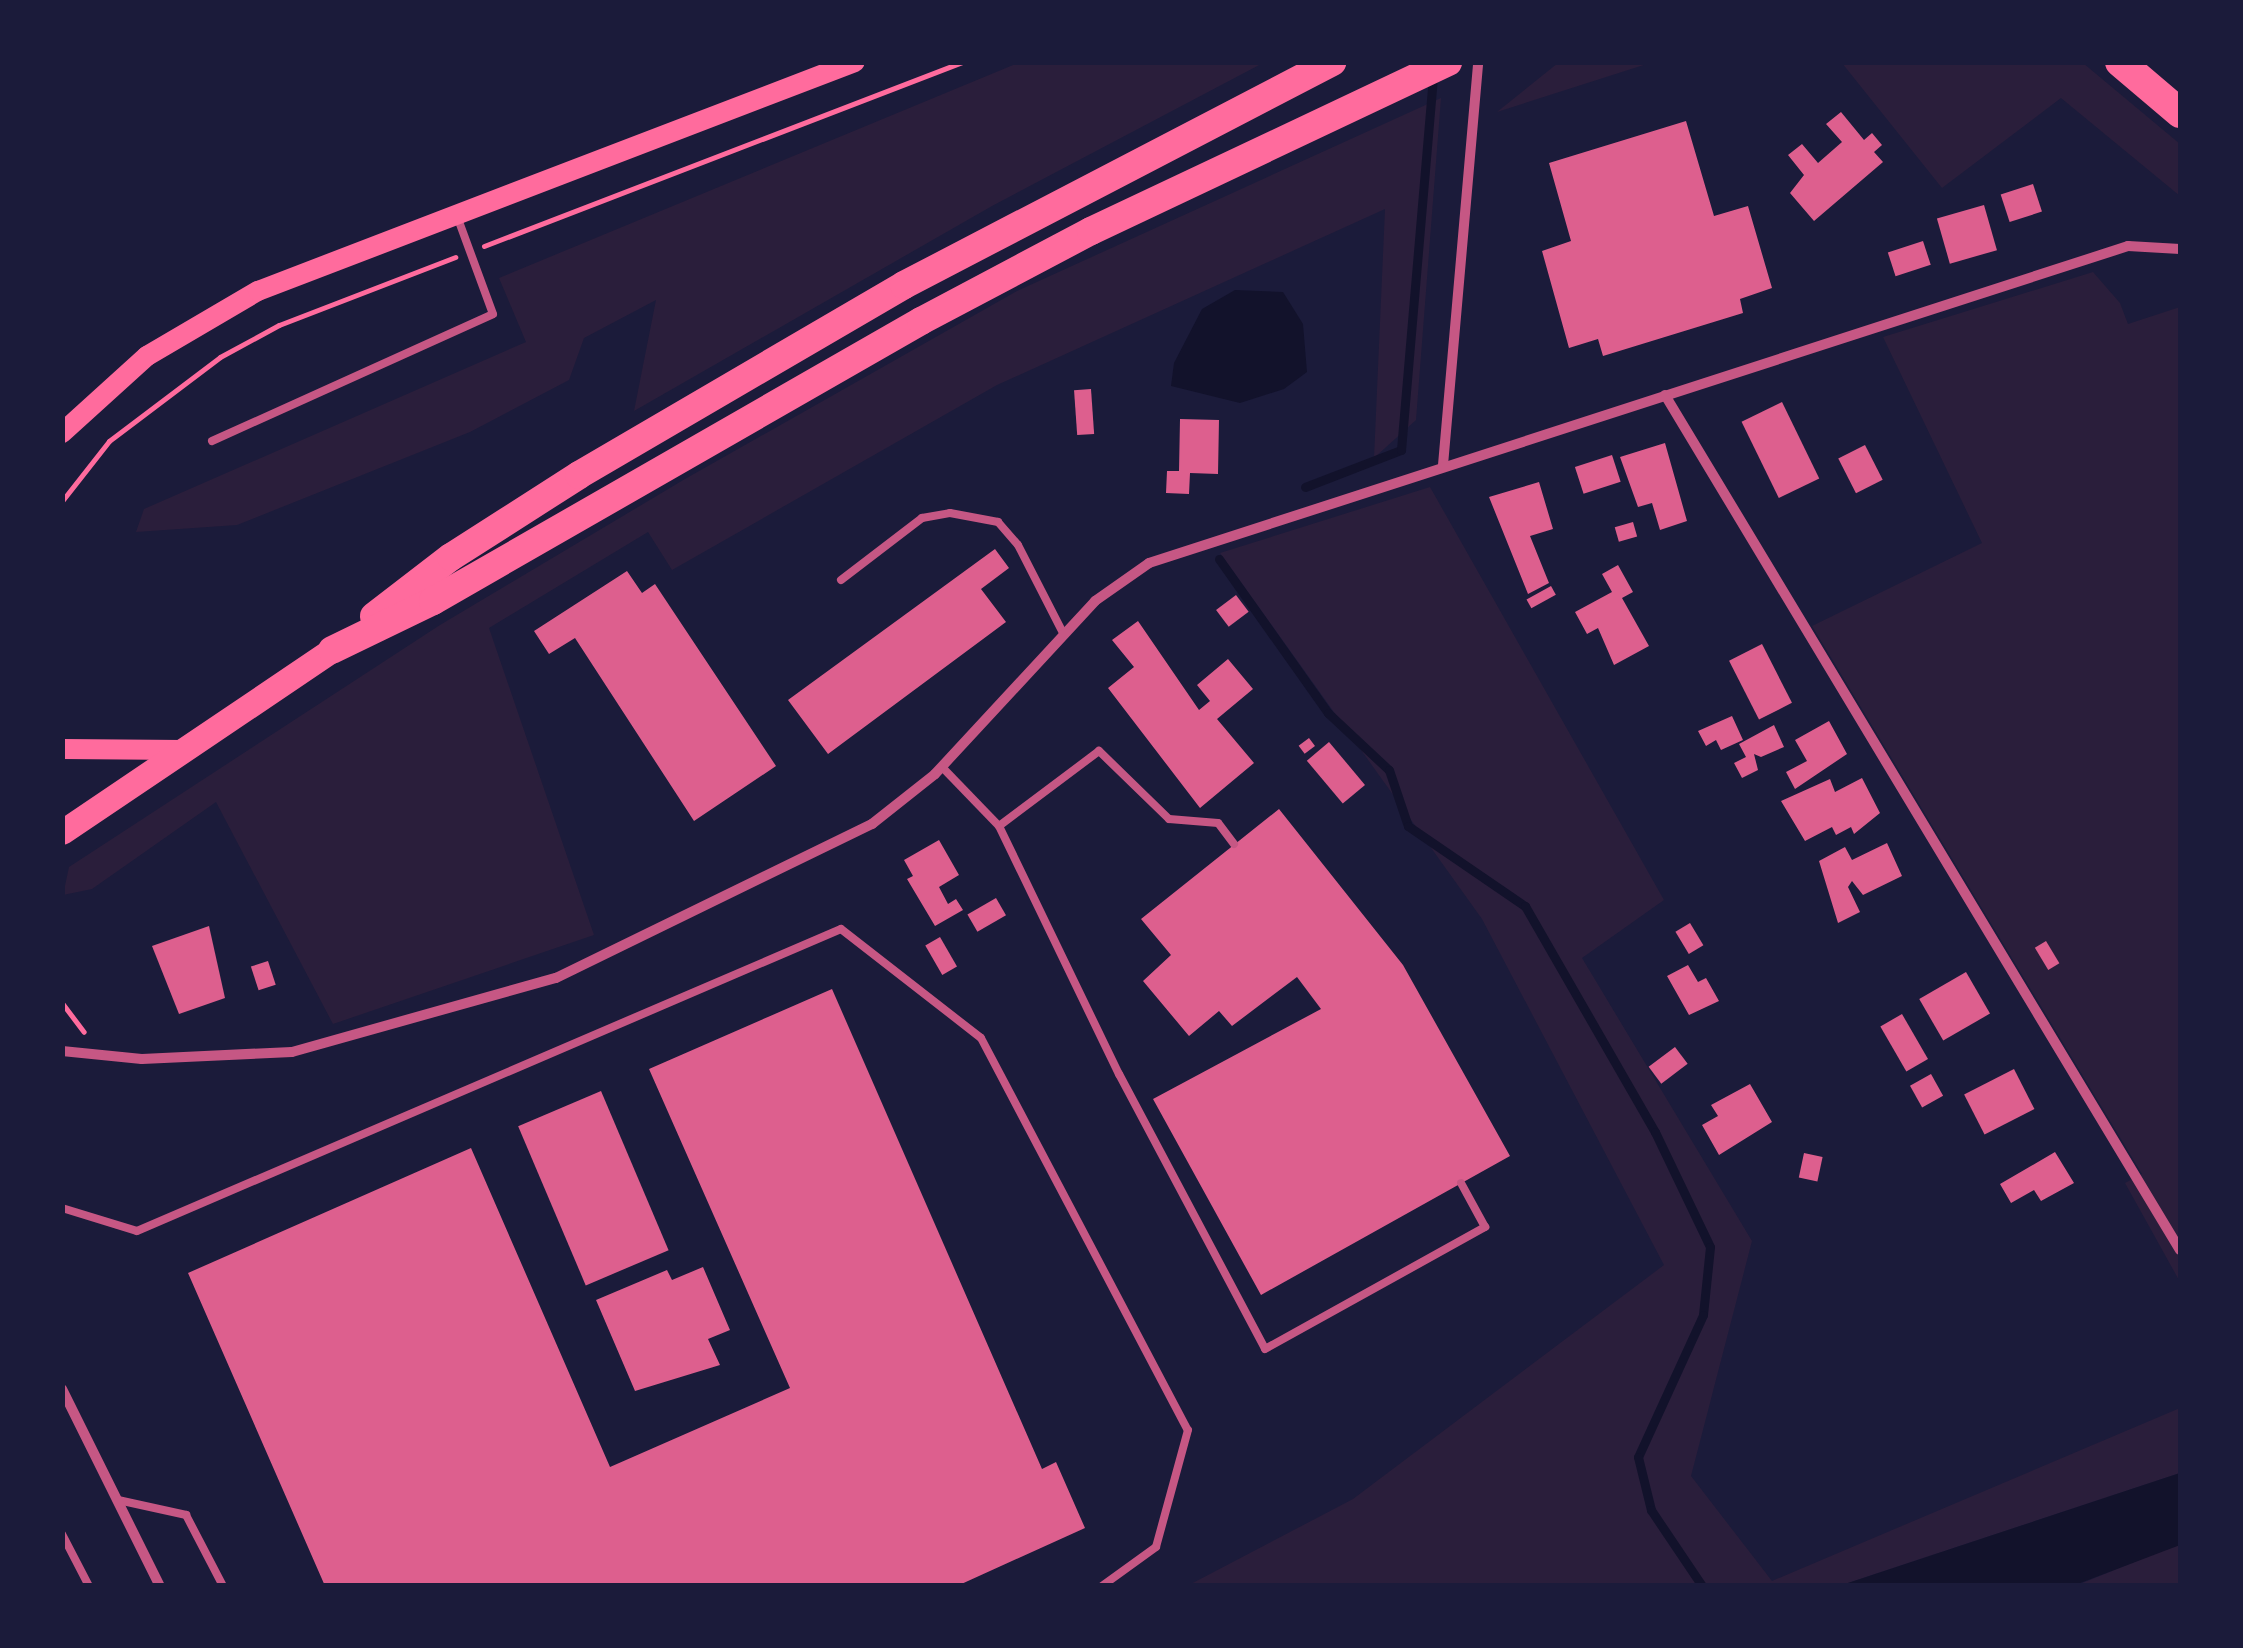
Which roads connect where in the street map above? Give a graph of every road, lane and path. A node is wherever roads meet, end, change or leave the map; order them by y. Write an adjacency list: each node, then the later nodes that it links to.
1 (855, 62): 7 (main road)
2 (1333, 62): 15 (highway)
3 (1448, 62): 15 (highway)
4 (1478, 62): 12 (street)
5 (2120, 62): 6 (highway)
6 (2180, 113)
7 (456, 215): 10 (main road); 11 (lane)
8 (2180, 249): 9 (street)
9 (1665, 395): 12 (street); 25 (street)
10 (62, 432)
11 (212, 441)
12 (1443, 464): 14 (street)
13 (841, 580): 14 (lane)
14 (1064, 635): 18 (street)
15 (332, 650): 17 (main road)
16 (62, 749): 17 (main road)
17 (183, 750): 20 (main road)
18 (942, 767): 19 (lane); 22 (street)
19 (999, 826): 21 (lane); 23 (lane)
20 (62, 832)
21 (1234, 844)
22 (62, 1051)
23 (1461, 1184)
24 (62, 1208): 32 (lane)
25 (2180, 1250)
26 (62, 1389): 27 (street)
27 (118, 1500): 30 (street); 31 (lane)
28 (62, 1534): 29 (lane)
29 (89, 1586)
30 (160, 1586)
31 (223, 1586)
32 (1102, 1586)

